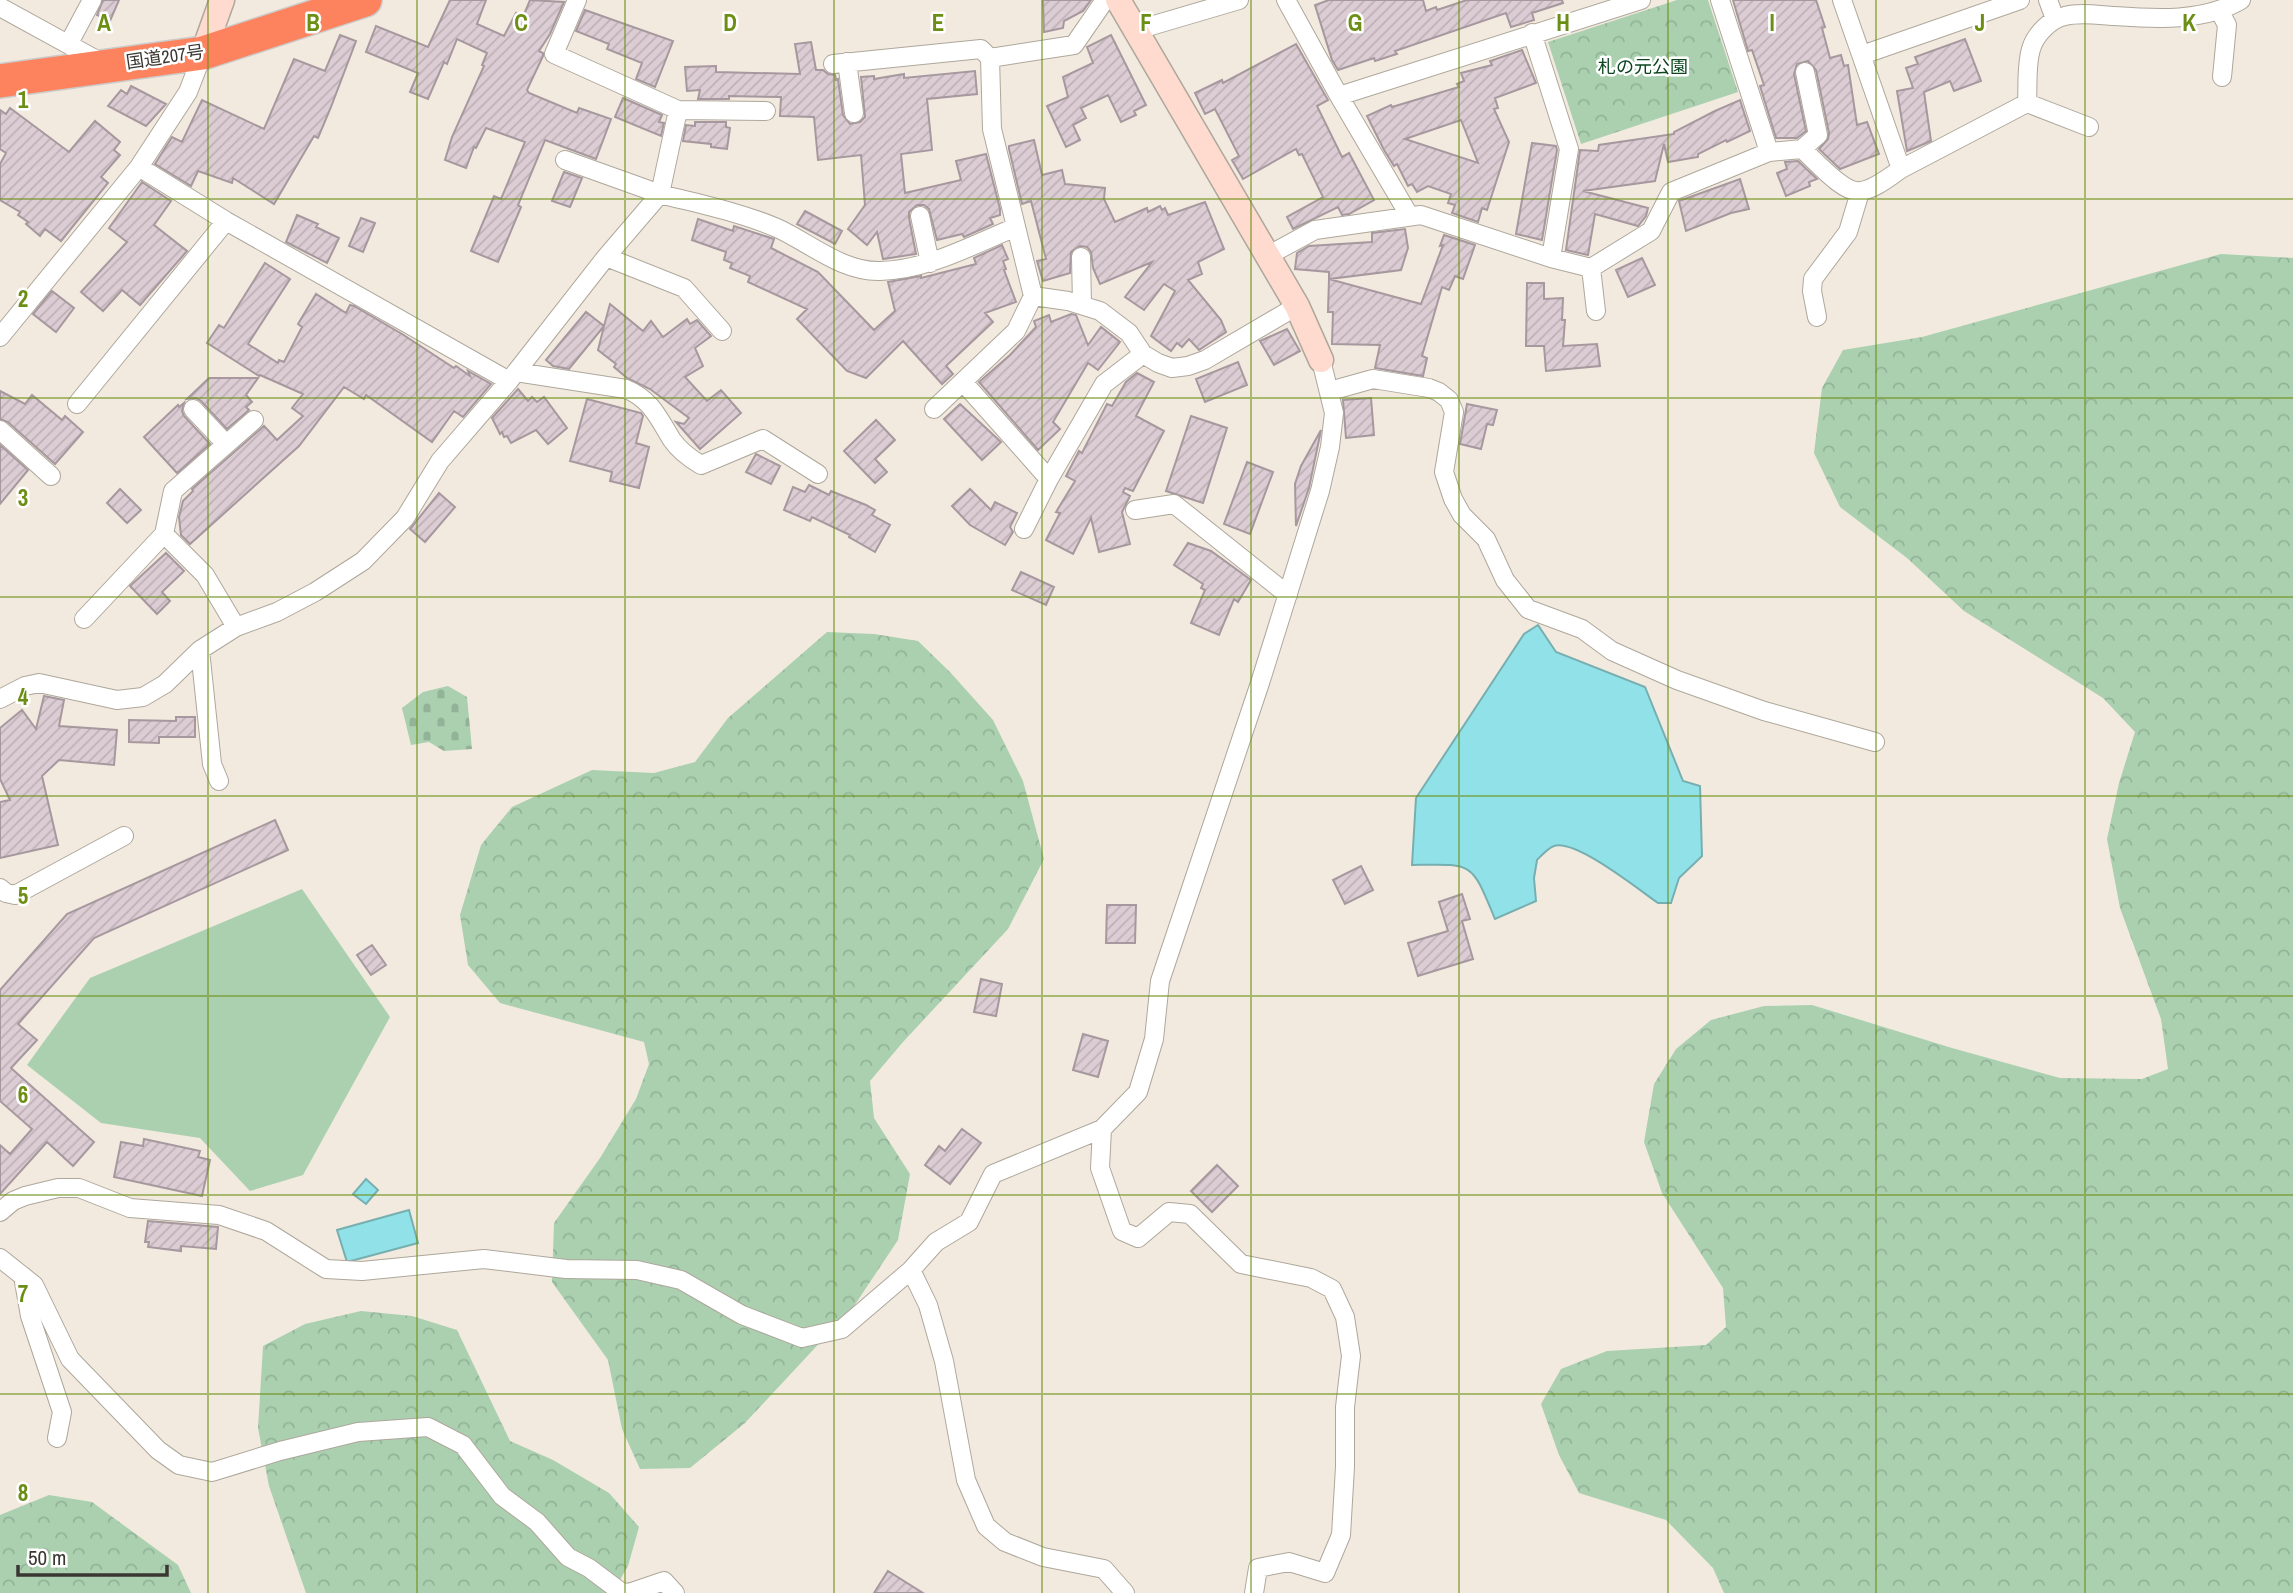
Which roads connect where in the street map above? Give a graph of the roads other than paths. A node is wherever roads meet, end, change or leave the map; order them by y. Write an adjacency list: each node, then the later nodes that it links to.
1 (92, 0): 23 (street)
2 (222, 0): 24 (street)
3 (365, 0): 24 (highway, 国道207号)
4 (577, 0): 33 (street)
5 (1105, 0): 26 (street)
6 (1118, 0): 21 (street)
7 (1239, 0): 21 (street)
8 (1286, 0): 31 (street)
9 (1641, 0): 16 (street)
10 (1720, 0): 38 (street)
11 (1842, 0): 25 (street)
12 (2020, 0): 25 (street)
13 (2048, 0): 20 (street)
14 (2125, 0): 19 (street)
15 (2241, 0): 18 (street)
16 (1602, 6): 22 (street)
17 (0, 7): 23 (street)
18 (2220, 10): 19 (street); 29 (street)
19 (2133, 17): 20 (street)
20 (2055, 19): 32 (street)
21 (1138, 30): 48 (street)
22 (1532, 33): 31 (street); 51 (street)
23 (69, 43): 27 (street)
24 (203, 53): 27 (highway, 国道207号); 40 (street)
25 (1862, 55): 41 (street)
26 (990, 58): 35 (street); 47 (street)
27 (107, 65): 30 (highway, 国道207号)
28 (1805, 72): 37 (street)
29 (2222, 77)
30 (0, 81)
31 (1339, 96): 44 (street)
32 (2027, 103): 36 (street); 41 (street)
33 (678, 110): 34 (street); 43 (street)
34 (766, 111)
35 (853, 113)
36 (2090, 127)
37 (1802, 149): 38 (street); 42 (street)
38 (1769, 152): 53 (street)
39 (565, 160): 43 (street)
40 (139, 167): 46 (street); 60 (street)
41 (1901, 169): 42 (street)
42 (1860, 192): 58 (street)
43 (660, 194): 49 (street); 52 (street)
44 (1409, 215): 48 (street); 51 (street)
45 (920, 216): 52 (street)
46 (226, 221): 63 (street); 66 (street)
47 (1016, 227): 52 (street); 54 (street)
48 (1267, 256): 56 (street)
49 (606, 257): 59 (street); 63 (street)
50 (1081, 257): 55 (street)
51 (1551, 258): 53 (street)
52 (930, 263)
53 (1591, 268): 57 (street)
54 (1033, 296): 55 (street); 64 (street)
55 (1082, 304): 61 (street)
56 (1297, 306): 61 (street); 62 (street)
57 (1596, 311)
58 (1817, 317)
59 (722, 331)
60 (0, 337)
61 (1143, 354): 74 (street)
62 (1321, 360): 65 (street)
63 (513, 377): 72 (street); 80 (street)
64 (963, 382): 68 (street); 74 (street)
65 (1330, 391): 78 (street); 83 (street)
66 (77, 404)
67 (193, 409): 71 (street)
68 (934, 410)
69 (254, 420): 71 (street)
70 (0, 430): 73 (street)
71 (226, 444): 77 (street)
72 (818, 474)
73 (51, 476)
74 (1049, 479): 76 (street)
75 (1135, 510): 78 (street)
76 (1024, 529)
77 (164, 534): 79 (street); 80 (street)
78 (1288, 595): 87 (street)
79 (84, 619)
80 (236, 627): 81 (street)
81 (200, 650): 82 (street); 84 (street)
82 (0, 699)
83 (1875, 742)
84 (219, 781)
85 (124, 836): 86 (street)
86 (0, 888)
87 (1102, 1129): 90 (street); 95 (street)
88 (0, 1212): 90 (street)
89 (0, 1258): 91 (street)
90 (911, 1270): 94 (street)
91 (23, 1276): 92 (street); 93 (street)
92 (57, 1438)
93 (675, 1593)
94 (1125, 1593)
95 (1254, 1593)

